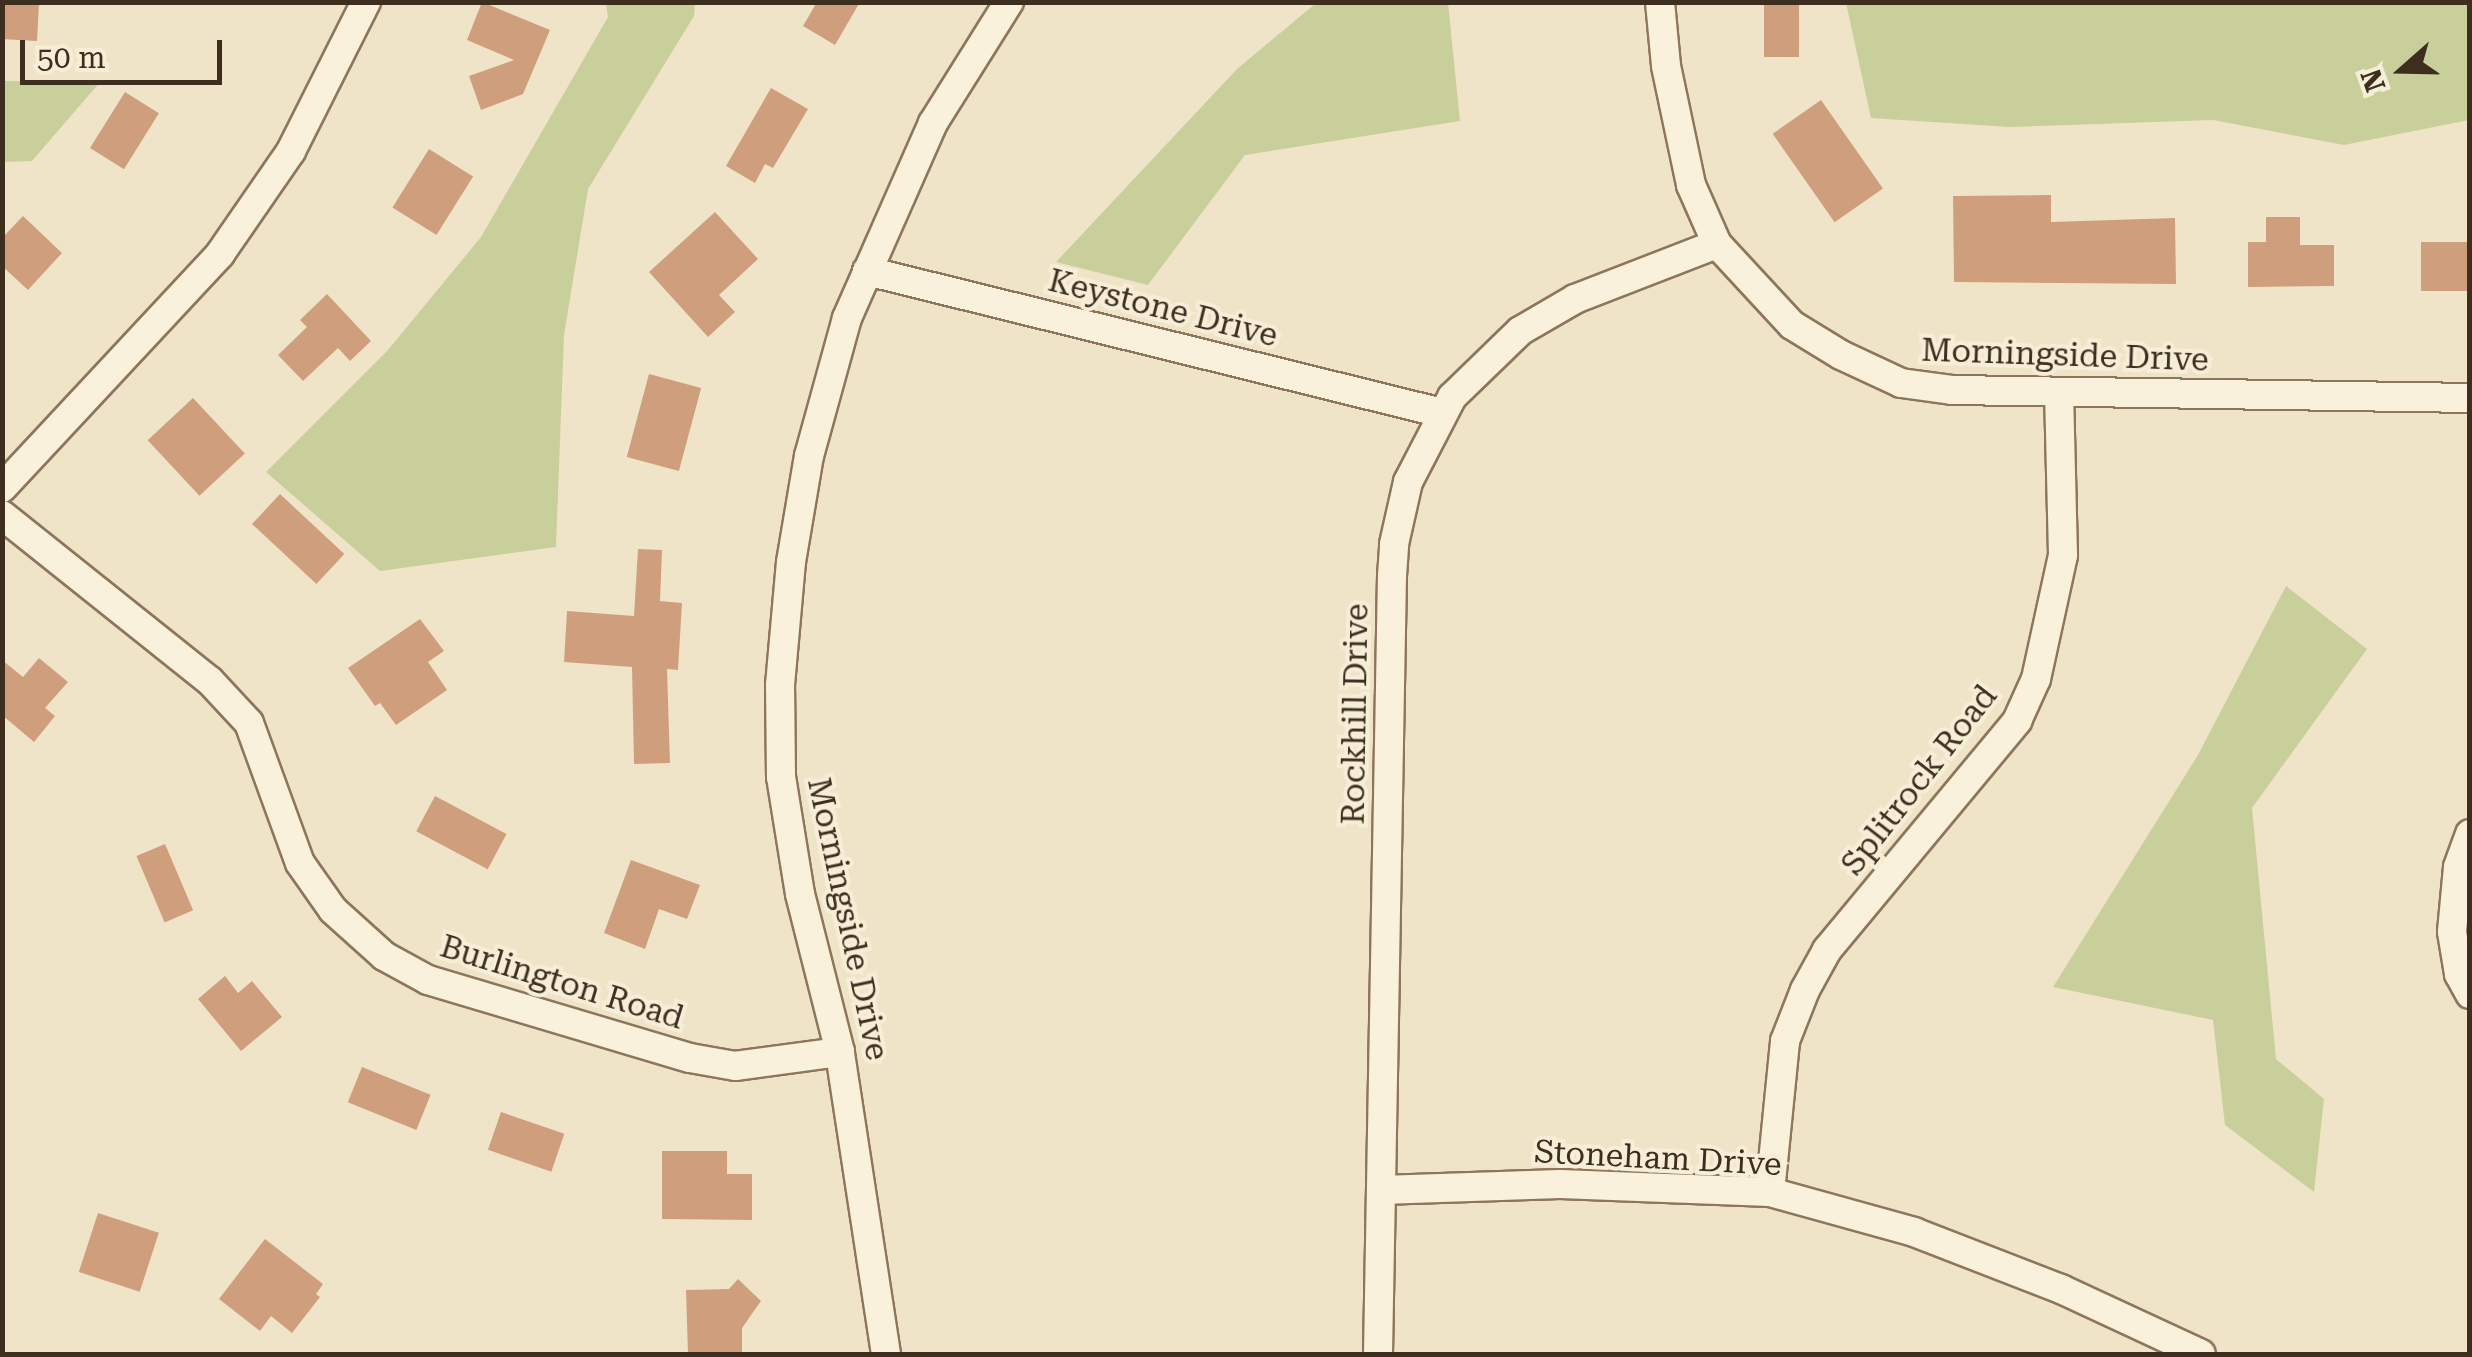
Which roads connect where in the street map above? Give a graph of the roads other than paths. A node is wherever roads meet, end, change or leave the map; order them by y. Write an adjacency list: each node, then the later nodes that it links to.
1 (366, 2): 9 (street)
2 (1009, 2): 5 (street, Morningside Drive)
3 (1660, 2): 4 (street, Morningside Drive)
4 (1716, 244): 6 (street, Morningside Drive); 8 (street, Rockhill Drive)
5 (868, 272): 8 (street, Keystone Drive); 13 (street, Morningside Drive)
6 (2059, 392): 7 (street, Morningside Drive); 15 (street, Splitrock Road)
7 (2470, 398)
8 (1442, 413): 14 (street, Rockhill Drive)
9 (2, 488)
10 (2, 515): 13 (street, Burlington Road)
11 (2470, 834): 12 (street)
12 (2470, 994)
13 (840, 1052): 16 (street, Morningside Drive)
14 (1381, 1190): 15 (street, Stoneham Drive); 17 (street, Rockhill Drive)
15 (1770, 1192): 18 (street, Stoneham Drive)
16 (886, 1354)
17 (1378, 1354)
18 (2201, 1354)

